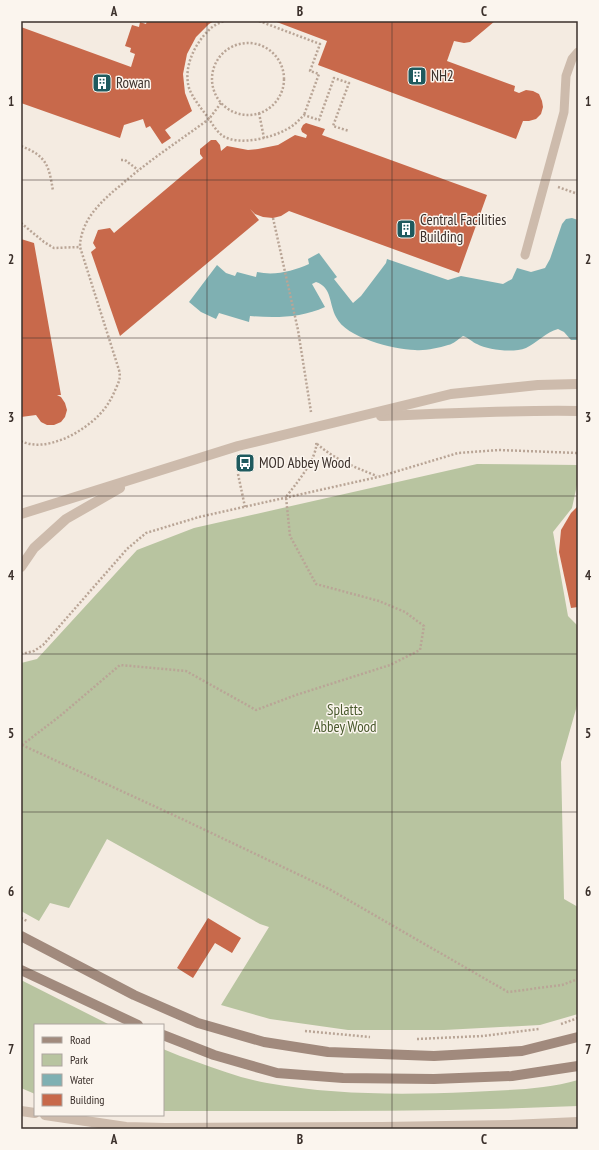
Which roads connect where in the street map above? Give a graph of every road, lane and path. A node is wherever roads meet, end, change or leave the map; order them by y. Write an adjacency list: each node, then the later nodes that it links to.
1 (224, 21): 7 (path)
2 (259, 21): 6 (path)
3 (578, 52): 13 (lane)
4 (221, 103): 5 (path); 5 (path); 7 (path)
5 (259, 113): 9 (path)
6 (304, 115): 8 (path); 9 (path)
7 (209, 119): 9 (path); 12 (path)
8 (349, 131)
9 (264, 138)
10 (21, 146): 14 (path)
11 (121, 160): 12 (path)
12 (138, 170): 18 (path)
13 (545, 183): 15 (path); 19 (lane)
14 (53, 191)
15 (578, 194)
16 (272, 218): 23 (path)
17 (21, 223): 18 (path)
18 (80, 247): 24 (path)
19 (525, 255)
20 (578, 384): 22 (street)
21 (578, 411): 22 (street)
22 (357, 418): 23 (street)
23 (314, 427): 28 (street)
24 (21, 441)
25 (578, 453): 27 (path)
26 (238, 474): 30 (path)
27 (378, 477): 29 (path); 29 (path)
28 (135, 479): 31 (street); 32 (street)
29 (286, 497): 30 (path); 34 (path)
30 (245, 507): 33 (path)
31 (21, 514)
32 (21, 567)
33 (21, 654)
34 (21, 744): 39 (path)
35 (21, 918): 36 (path)
36 (28, 922)
37 (21, 936): 47 (street)
38 (21, 970): 41 (street)
39 (578, 979)
40 (578, 1018): 42 (path)
41 (136, 1024)
42 (559, 1025)
43 (546, 1029): 48 (path)
44 (298, 1031): 46 (path)
45 (164, 1035): 49 (street)
46 (371, 1037)
47 (578, 1037)
48 (415, 1039)
49 (578, 1066)
50 (21, 1111): 51 (street)
51 (34, 1113)
52 (52, 1116): 54 (street)
53 (578, 1122): 54 (street)
54 (382, 1128)

